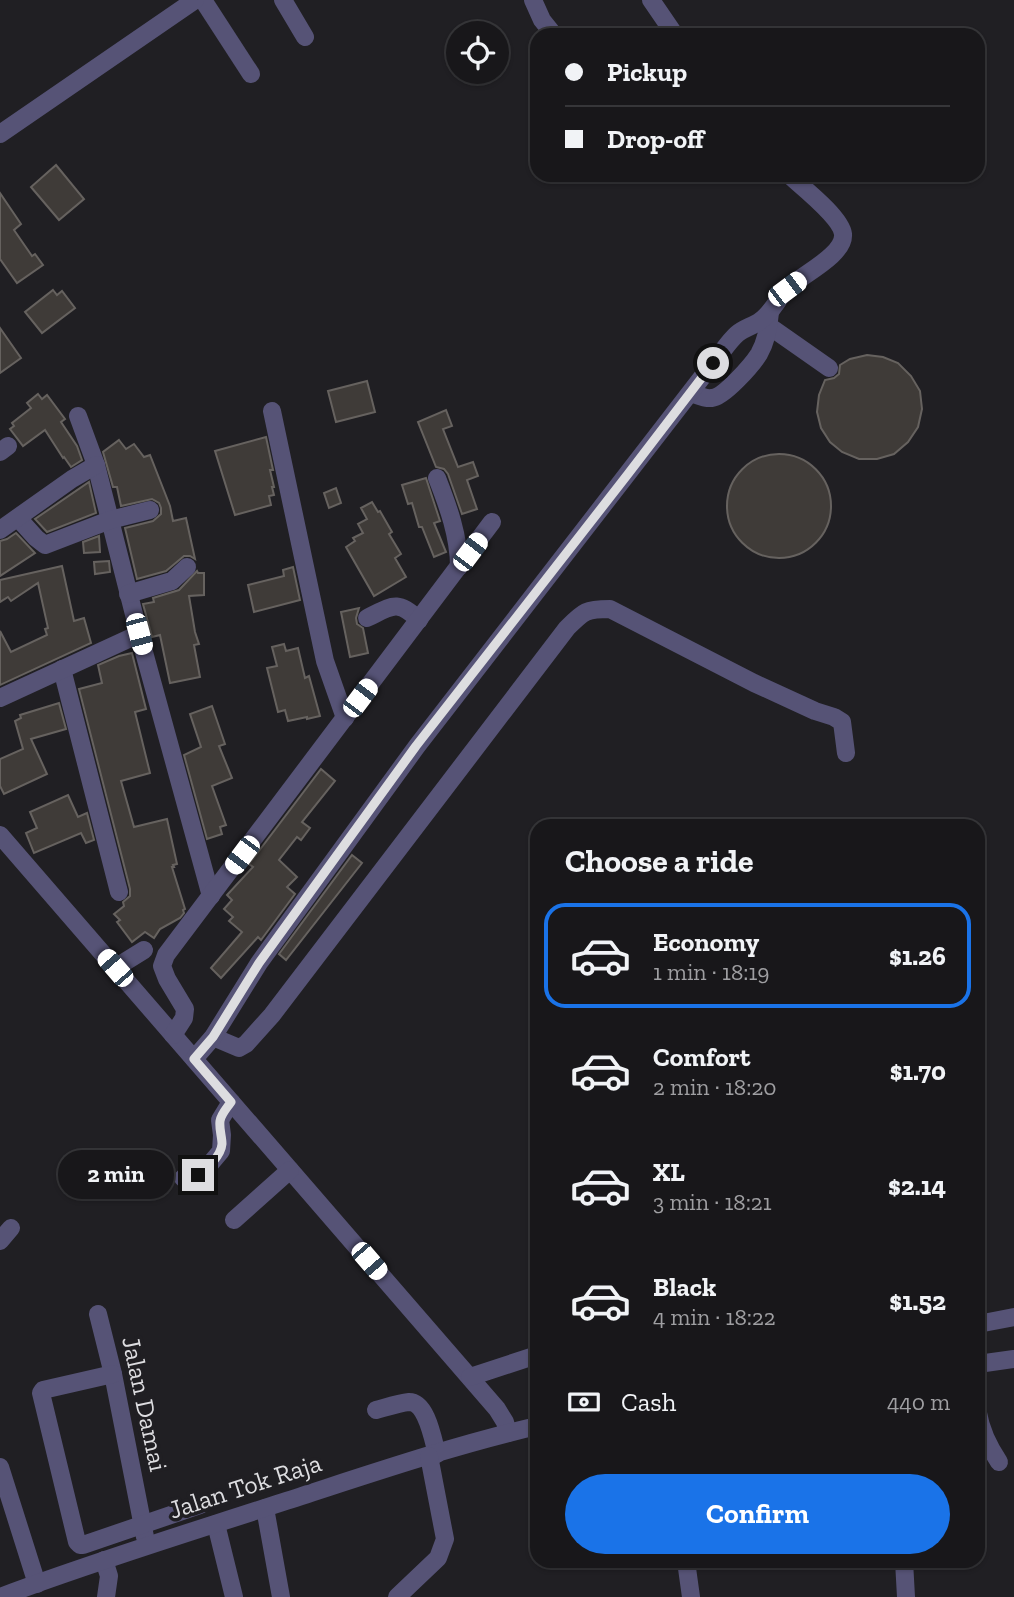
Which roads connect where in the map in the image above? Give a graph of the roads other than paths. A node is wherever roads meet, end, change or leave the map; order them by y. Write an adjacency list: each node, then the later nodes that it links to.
1 (195, 0): 10 (street)
2 (203, 0): 9 (street)
3 (283, 0): 8 (street)
4 (533, 0): 6 (street)
5 (651, 0): 7 (street)
6 (548, 28)
7 (670, 28)
8 (305, 37)
9 (251, 74)
10 (0, 134)
11 (797, 182): 12 (street)
12 (769, 319): 13 (street); 14 (street); 14 (street)
13 (829, 368)
14 (691, 393): 40 (street)
15 (272, 411): 32 (street)
16 (78, 416): 17 (street)
17 (96, 465): 20 (street); 21 (street)
18 (437, 478): 24 (street)
19 (150, 510): 21 (street)
20 (18, 518): 21 (street); 23 (street)
21 (110, 520): 26 (street)
22 (492, 522): 24 (street)
23 (0, 530)
24 (458, 567): 28 (street)
25 (187, 568): 26 (street)
26 (128, 594): 29 (street)
27 (367, 618): 28 (street)
28 (419, 620): 32 (street)
29 (139, 634): 30 (street); 36 (street)
30 (62, 669): 31 (street); 35 (street)
31 (0, 698)
32 (345, 718): 36 (street)
33 (846, 753): 40 (street)
34 (0, 835): 38 (street)
35 (119, 892)
36 (211, 896): 39 (street)
37 (144, 950): 38 (street)
38 (115, 968): 39 (street)
39 (173, 1035): 41 (street)
40 (213, 1037): 41 (street)
41 (194, 1059): 42 (street)
42 (231, 1102): 43 (street); 44 (street)
43 (290, 1170): 45 (street); 53 (street)
44 (183, 1178)
45 (234, 1220)
46 (99, 1314): 52 (street, Jalan Damai)
47 (1014, 1317): 48 (street)
48 (985, 1323)
49 (530, 1357): 53 (street)
50 (1014, 1359): 51 (street)
51 (985, 1363)
52 (113, 1374): 64 (street, Jalan Damai); 64 (street)
53 (470, 1377): 56 (street)
54 (376, 1410): 58 (street)
55 (530, 1428): 56 (street, Jalan Tok Raja)
56 (508, 1433): 58 (street, Jalan Tok Raja)
57 (985, 1437): 59 (street)
58 (433, 1455): 62 (street, Jalan Tok Raja); 74 (street)
59 (999, 1462)
60 (0, 1466): 69 (street)
61 (200, 1505): 64 (street)
62 (265, 1508): 63 (street, Jalan Tok Raja); 73 (street)
63 (216, 1524): 65 (street, Jalan Tok Raja); 72 (street)
64 (143, 1525): 65 (street, Jalan Damai)
65 (147, 1546): 66 (street, Jalan Tok Raja)
66 (104, 1560): 69 (street, Jalan Tok Raja); 71 (street)
67 (687, 1568): 75 (street)
68 (904, 1568): 76 (street)
69 (28, 1590): 70 (street, Jalan Tok Raja)
70 (0, 1597)
71 (106, 1597)
72 (234, 1597)
73 (281, 1597)
74 (397, 1597)
75 (691, 1597)
76 (906, 1597)

